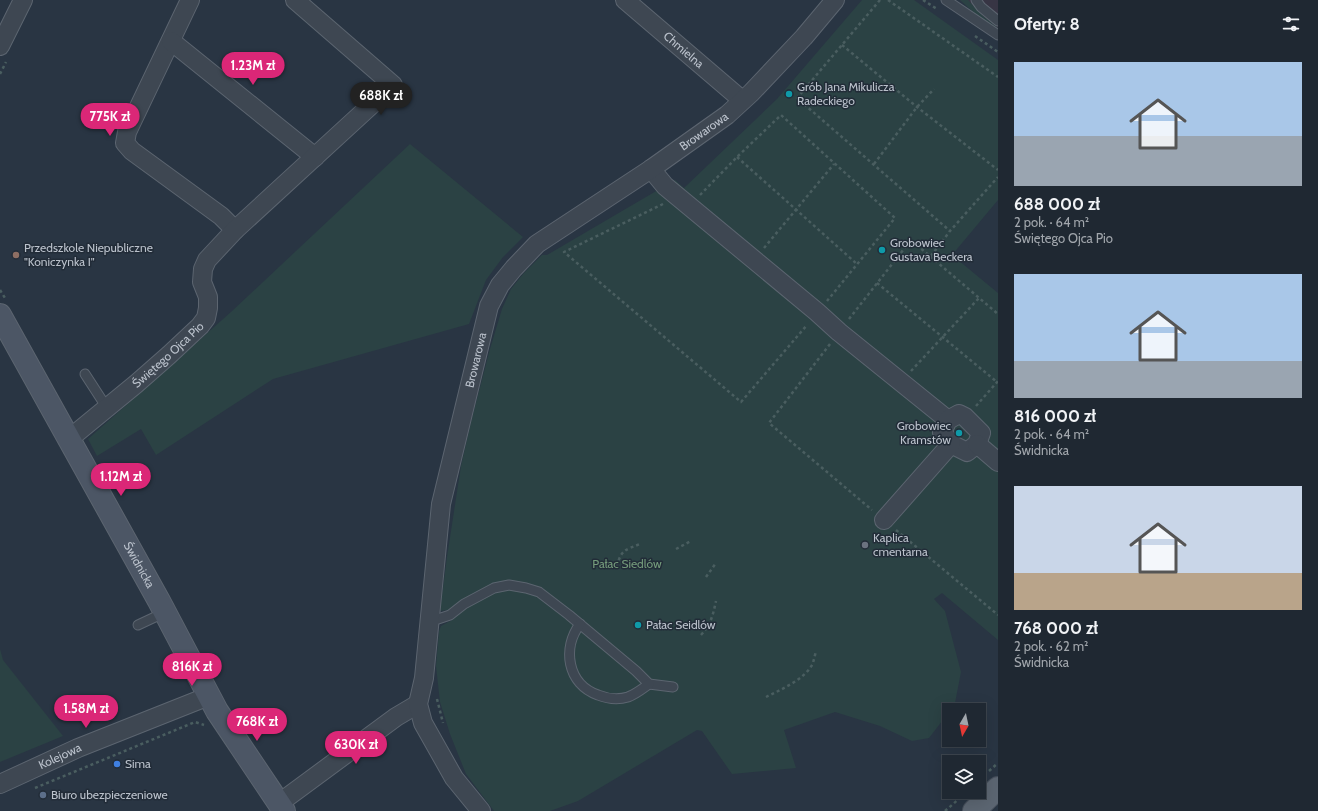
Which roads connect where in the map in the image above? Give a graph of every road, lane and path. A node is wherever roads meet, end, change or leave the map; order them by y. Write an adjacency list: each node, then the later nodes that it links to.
1 (23, 0): 13 (street)
2 (190, 0): 12 (street)
3 (295, 0): 19 (street, Świętego Ojca Pio)
4 (625, 0): 17 (street, Chmielna)
5 (835, 0): 17 (street, Browarowa)
6 (880, 0): 14 (path)
7 (888, 0): 15 (path)
8 (946, 0): 11 (lane)
9 (976, 0): 10 (lane)
10 (998, 21)
11 (998, 35)
12 (171, 41): 19 (street); 27 (street)
13 (1, 42)
14 (842, 46): 18 (path); 22 (path)
15 (998, 77)
16 (934, 89): 18 (path)
17 (742, 100): 23 (street, Browarowa)
18 (917, 107): 22 (path); 24 (path)
19 (315, 157): 27 (street, Świętego Ojca Pio)
20 (737, 157): 26 (path)
21 (834, 164): 26 (path)
22 (874, 164): 28 (path)
23 (651, 169): 30 (street); 56 (street, Browarowa)
24 (998, 170)
25 (998, 177): 28 (path)
26 (796, 210): 30 (path); 31 (path)
27 (235, 230): 40 (street, Świętego Ojca Pio)
28 (950, 231): 29 (path)
29 (931, 256)
30 (754, 260): 39 (street)
31 (857, 264)
32 (877, 283): 36 (path)
33 (0, 290): 35 (path)
34 (979, 298): 36 (path)
35 (4, 309): 42 (street, Świdnicka)
36 (942, 337): 38 (path); 39 (path)
37 (84, 374): 40 (lane)
38 (997, 381): 41 (path)
39 (901, 382): 41 (street)
40 (107, 408): 42 (street, Świętego Ojca Pio)
41 (957, 419): 43 (street); 44 (street)
42 (69, 439): 54 (street, Świdnicka)
43 (951, 444): 44 (street); 46 (street)
44 (977, 444): 45 (street)
45 (998, 462)
46 (884, 520): 55 (path)
47 (691, 541): 49 (path)
48 (640, 544): 51 (path)
49 (676, 550)
50 (716, 563): 52 (path)
51 (617, 566)
52 (706, 577)
53 (716, 601): 59 (path)
54 (164, 610): 58 (lane); 63 (street, Świdnicka)
55 (998, 615)
56 (430, 619): 57 (lane); 66 (street, Browarowa)
57 (580, 624): 61 (lane); 61 (lane)
58 (138, 625)
59 (702, 635)
60 (816, 651): 65 (path)
61 (649, 684): 62 (lane)
62 (673, 687)
63 (209, 696): 69 (street, Kolejowa); 73 (street, Świdnicka)
64 (436, 697): 68 (path)
65 (766, 697)
66 (418, 704): 73 (street); 74 (street)
67 (195, 722): 71 (path)
68 (444, 727)
69 (0, 784)
70 (998, 788): 72 (main road)
71 (29, 790)
72 (967, 804): 75 (path)
73 (281, 807)
74 (481, 811)
75 (945, 811)

